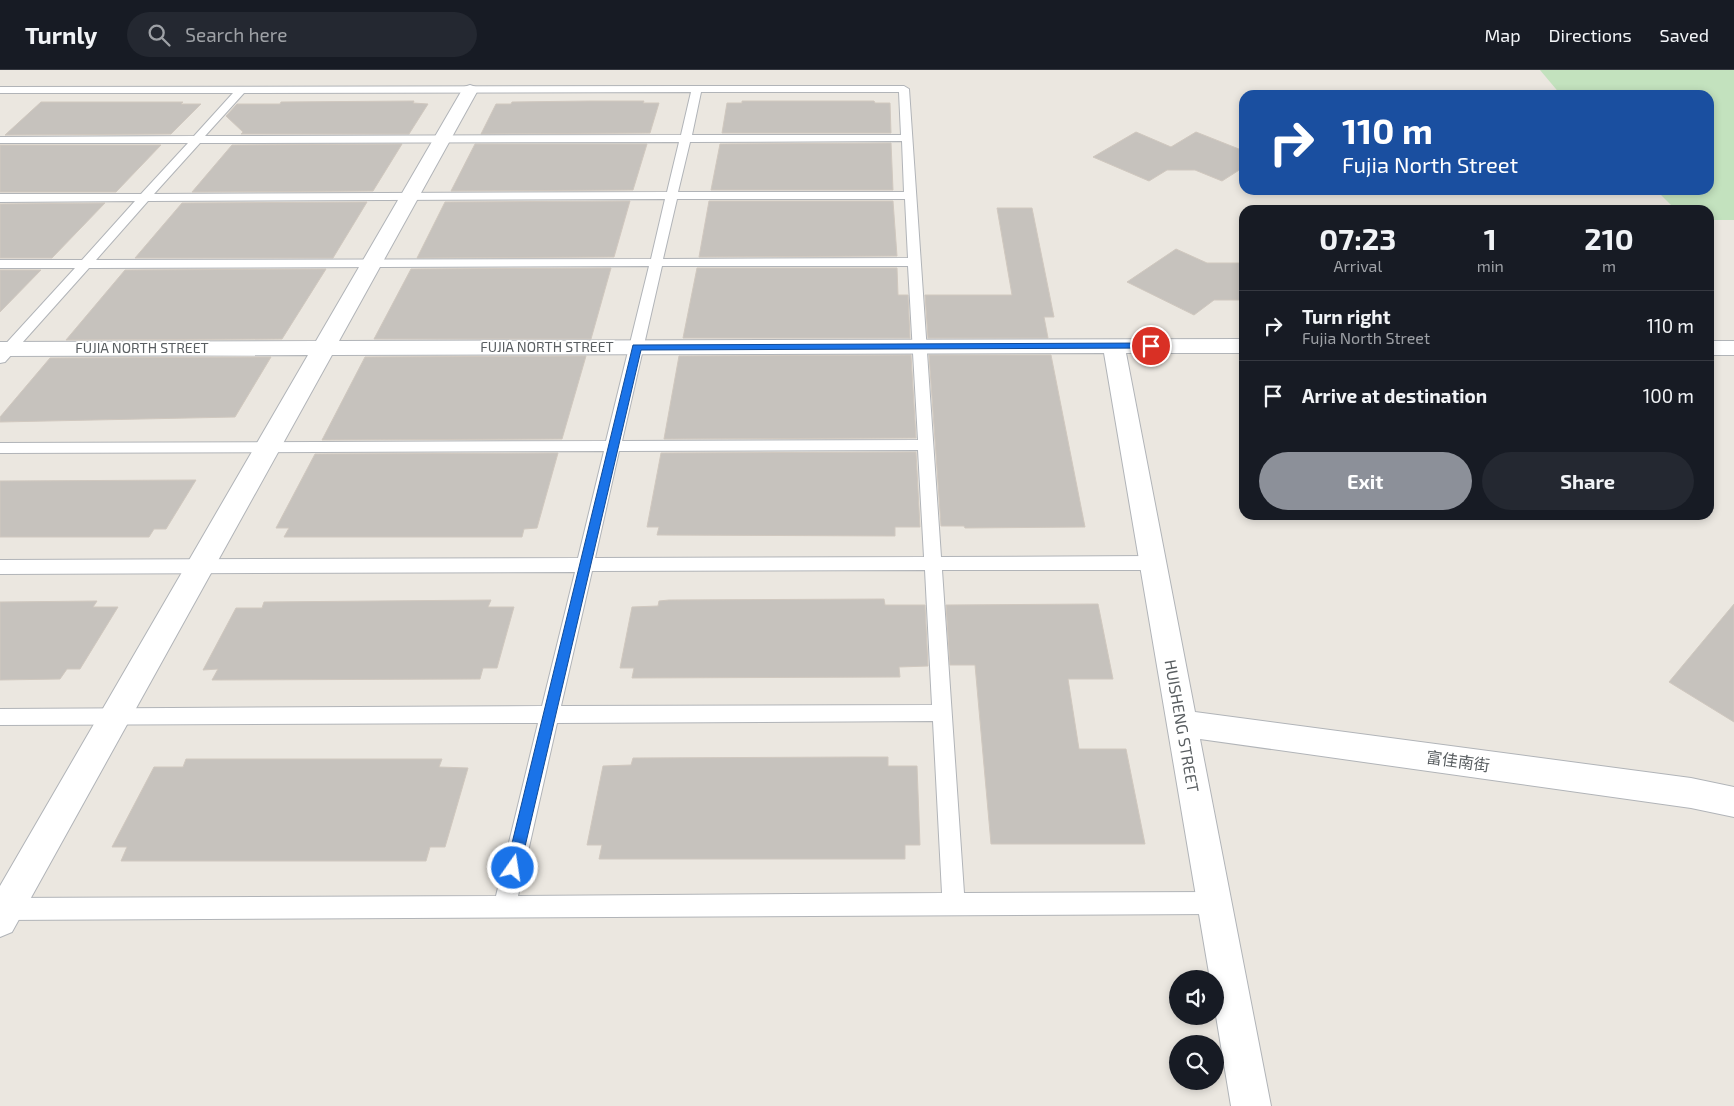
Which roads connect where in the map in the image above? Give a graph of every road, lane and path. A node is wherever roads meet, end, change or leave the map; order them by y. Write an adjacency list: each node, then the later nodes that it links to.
1 (698, 89): 5 (lane); 7 (lane); 8 (lane)
2 (0, 90): 3 (lane)
3 (12, 90): 4 (lane); 6 (lane)
4 (241, 90): 5 (lane); 11 (lane)
5 (470, 90): 9 (street)
6 (0, 100)
7 (686, 138): 8 (lane); 9 (lane); 13 (lane)
8 (907, 138): 12 (lane)
9 (441, 139): 11 (lane); 15 (street)
10 (0, 140): 11 (lane)
11 (196, 140): 14 (lane)
12 (910, 195): 13 (lane); 17 (lane)
13 (672, 196): 15 (lane); 18 (lane)
14 (145, 197): 15 (lane); 16 (lane); 20 (lane)
15 (409, 197): 21 (street)
16 (0, 198)
17 (914, 262): 18 (lane); 22 (lane)
18 (656, 263): 21 (lane); 25 (lane)
19 (0, 264): 20 (lane)
20 (85, 264): 21 (lane); 29 (lane)
21 (371, 264): 26 (street)
22 (920, 346): 23 (street, FUJIA NORTH STREET); 25 (street, FUJIA NORTH STREET); 31 (lane)
23 (1114, 346): 24 (street, FUJIA NORTH STREET); 34 (street, HUISHENG STREET)
24 (1239, 346)
25 (637, 347): 26 (street, FUJIA NORTH STREET); 30 (lane)
26 (324, 348): 29 (street, FUJIA NORTH STREET); 32 (street)
27 (1714, 348): 28 (street)
28 (1734, 348)
29 (3, 352)
30 (614, 446): 31 (lane); 32 (lane); 36 (lane)
31 (926, 446): 35 (lane)
32 (267, 447): 33 (lane); 38 (street)
33 (0, 448)
34 (1153, 563): 35 (lane); 43 (street, HUISHENG STREET)
35 (933, 564): 36 (lane); 39 (lane)
36 (585, 565): 38 (lane); 40 (lane)
37 (0, 567): 38 (lane)
38 (200, 567): 42 (street)
39 (942, 713): 40 (lane); 46 (lane)
40 (550, 715): 42 (lane); 47 (lane)
41 (0, 717): 42 (lane)
42 (115, 717): 48 (street)
43 (1182, 723): 44 (street, 富佳南街); 45 (street, HUISHENG STREET)
44 (1734, 802)
45 (1214, 903): 46 (lane); 49 (street, HUISHENG STREET)
46 (954, 904): 47 (lane)
47 (504, 907): 48 (lane)
48 (2, 913)
49 (1251, 1106)

